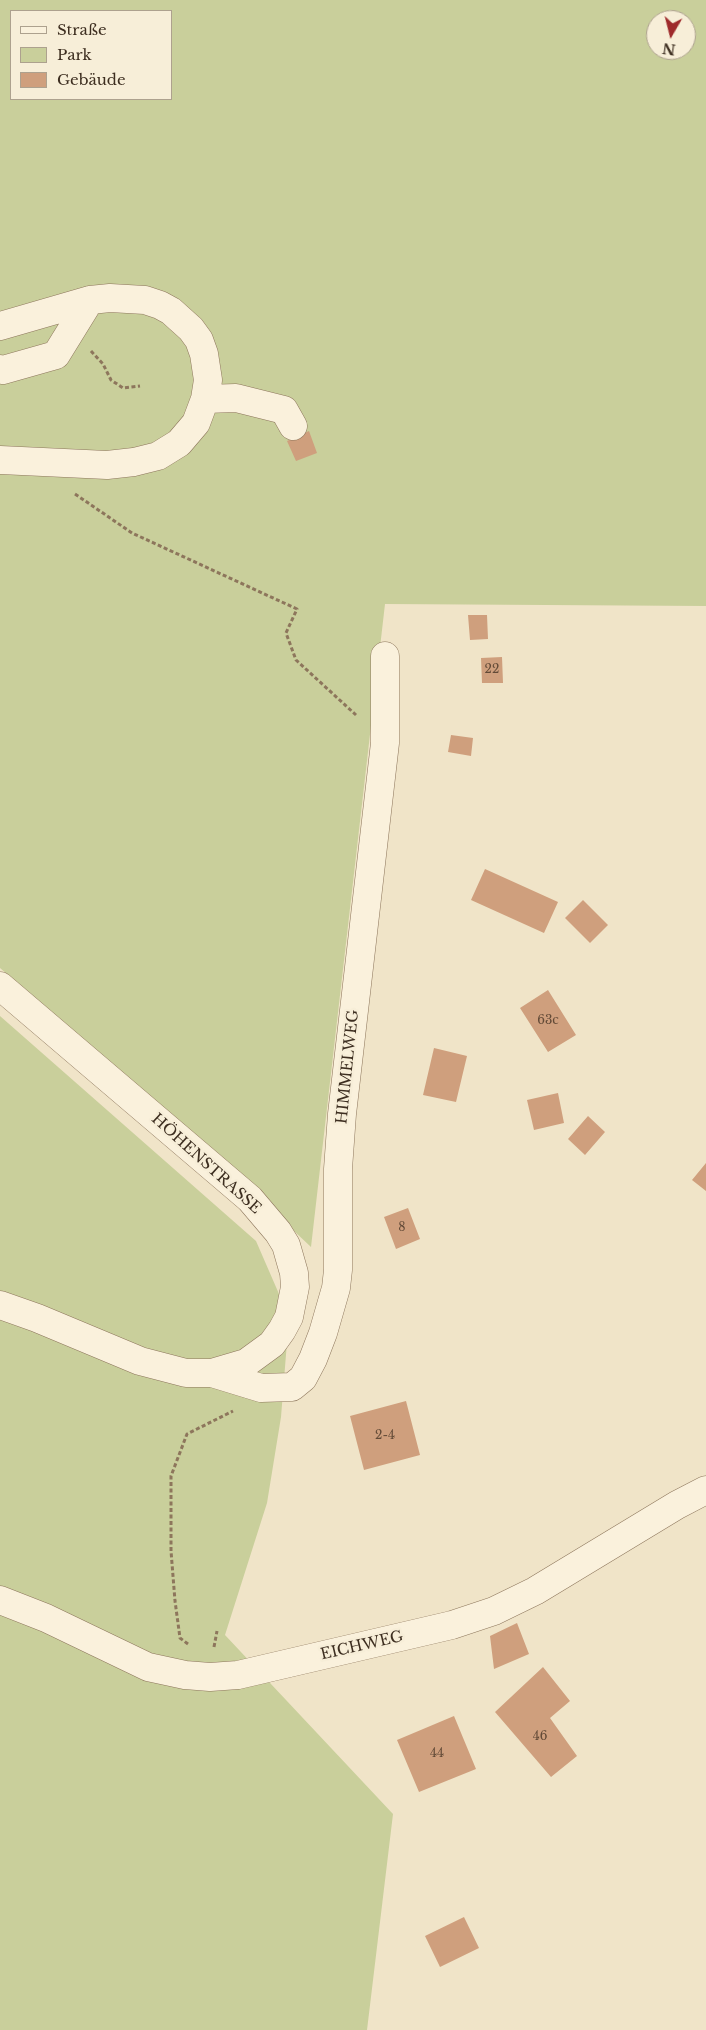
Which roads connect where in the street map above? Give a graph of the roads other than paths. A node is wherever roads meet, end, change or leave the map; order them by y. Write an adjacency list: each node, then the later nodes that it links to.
1 (90, 300): 2 (street); 3 (street); 4 (street)
2 (0, 326)
3 (0, 369)
4 (206, 400): 5 (street); 6 (street)
5 (293, 426)
6 (0, 460)
7 (385, 656): 10 (street, HIMMELWEG)
8 (0, 986): 10 (street, HÖHENSTRASSE)
9 (0, 1306): 10 (street, HÖHENSTRASSE)
10 (212, 1373)
11 (706, 1490): 12 (street, EICHWEG)
12 (0, 1600)

